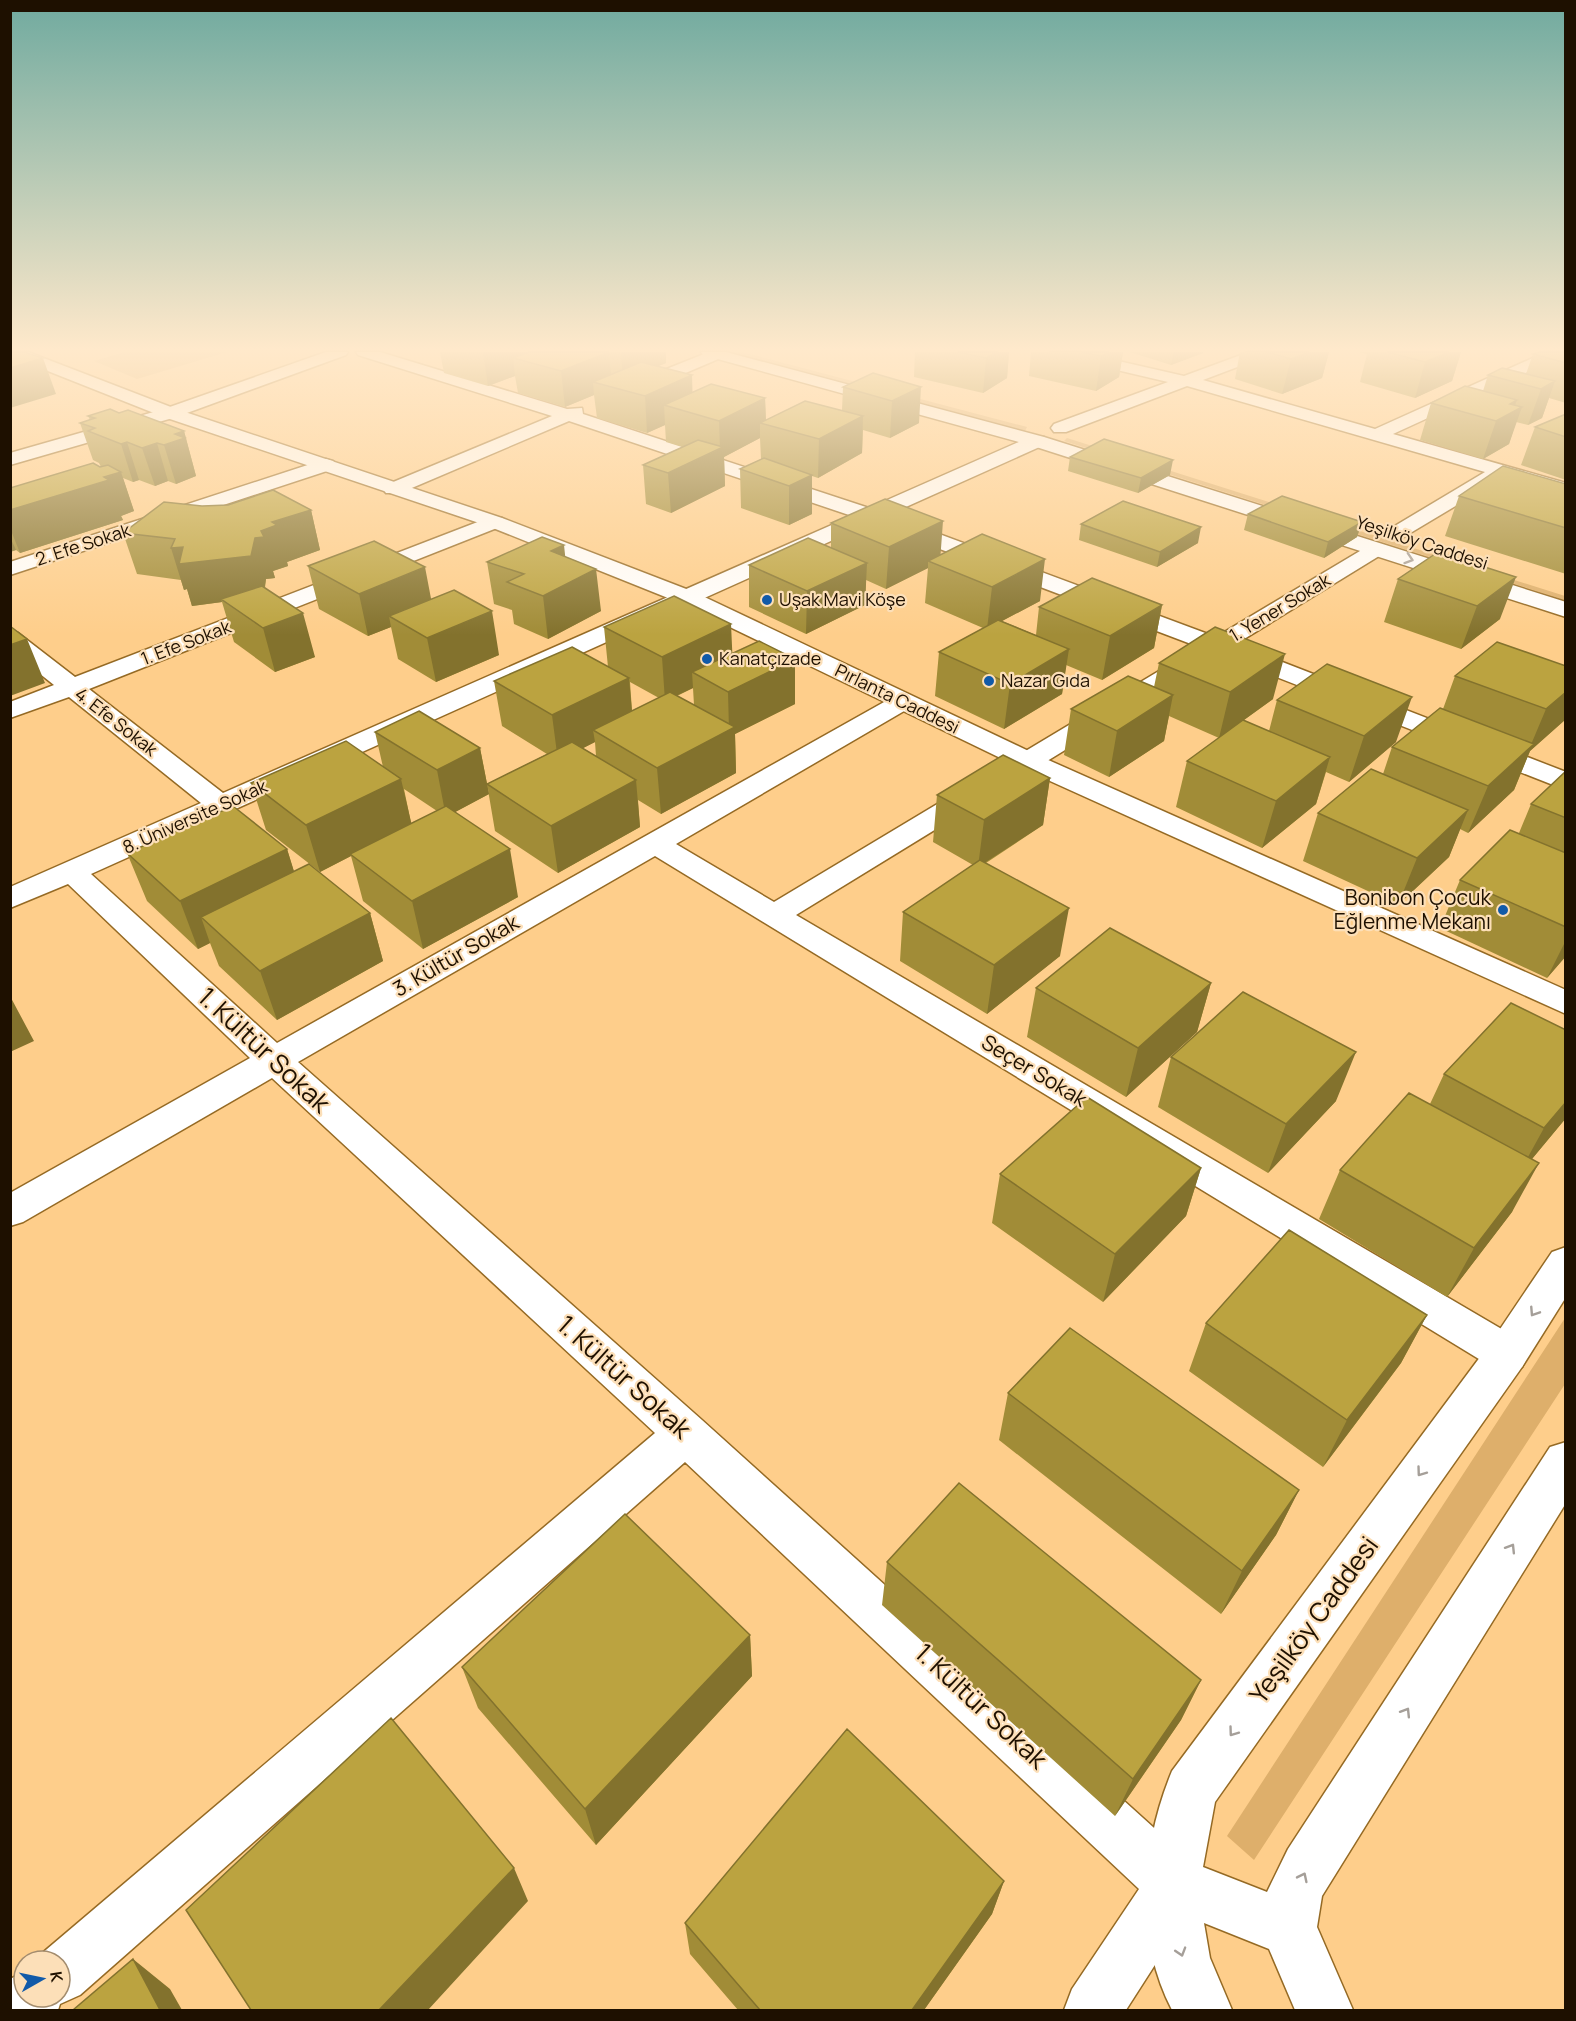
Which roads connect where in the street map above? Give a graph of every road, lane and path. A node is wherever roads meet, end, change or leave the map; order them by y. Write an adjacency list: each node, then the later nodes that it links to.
1 (54, 446): 8 (street)
2 (270, 446): 9 (street, Pırlanta Caddesi)
3 (495, 446): 11 (street)
4 (662, 446): 13 (street)
5 (1025, 446): 13 (street, 8. Üniversite Sokak)
6 (1056, 446): 15 (street, Yeşilköy Caddesi)
7 (1415, 446): 10 (street)
8 (10, 459)
9 (326, 465): 11 (street, Pırlanta Caddesi); 17 (street, 2. Efe Sokak)
10 (1500, 471): 12 (street); 15 (street, 1. Yener Sokak)
11 (393, 489): 14 (street, Pırlanta Caddesi)
12 (1566, 489)
13 (869, 516): 18 (street, 8. Üniversite Sokak); 21 (street)
14 (495, 522): 18 (street, Pırlanta Caddesi); 22 (street, 1. Efe Sokak)
15 (1382, 537): 16 (street, Yeşilköy Caddesi); 19 (street, Yeşilköy Caddesi, one-way to 19); 21 (street, 1. Yener Sokak)
16 (1418, 542)
17 (10, 568)
18 (686, 597): 23 (street, Pırlanta Caddesi); 27 (street, 8. Üniversite Sokak)
19 (1566, 610)
20 (10, 638): 22 (street, 4. Efe Sokak)
21 (1219, 645): 25 (street, 1. Yener Sokak); 26 (street)
22 (72, 687): 24 (street, 1. Efe Sokak); 27 (street, 4. Efe Sokak)
23 (903, 702): 25 (street, Pırlanta Caddesi); 28 (street, 3. Kültür Sokak)
24 (10, 711)
25 (1028, 761): 31 (street, 1. Yener Sokak); 32 (street, Pırlanta Caddesi)
26 (1566, 782)
27 (221, 805): 29 (street, 8. Üniversite Sokak)
28 (654, 843): 31 (street, Seçer Sokak); 33 (street, 3. Kültür Sokak)
29 (72, 872): 30 (street, 8. Üniversite Sokak); 33 (street, 1. Kültür Sokak)
30 (10, 899)
31 (774, 915): 36 (street, Seçer Sokak)
32 (1566, 1003)
33 (274, 1060): 34 (street, 3. Kültür Sokak); 37 (street, 1. Kültür Sokak)
34 (10, 1211)
35 (1566, 1263): 36 (street, Yeşilköy Caddesi, one-way to 36)
36 (1507, 1354): 39 (street, Yeşilköy Caddesi, one-way to 39)
37 (686, 1434): 39 (street, 1. Kültür Sokak); 41 (street)
38 (1566, 1462): 40 (street, one-way to 38)
39 (1174, 1884): 40 (street); 42 (street); 43 (street, Yeşilköy Caddesi, one-way to 43)
40 (1289, 1929): 44 (street)
41 (72, 1965)
42 (1093, 2010)
43 (1203, 2010)
44 (1324, 2010)

